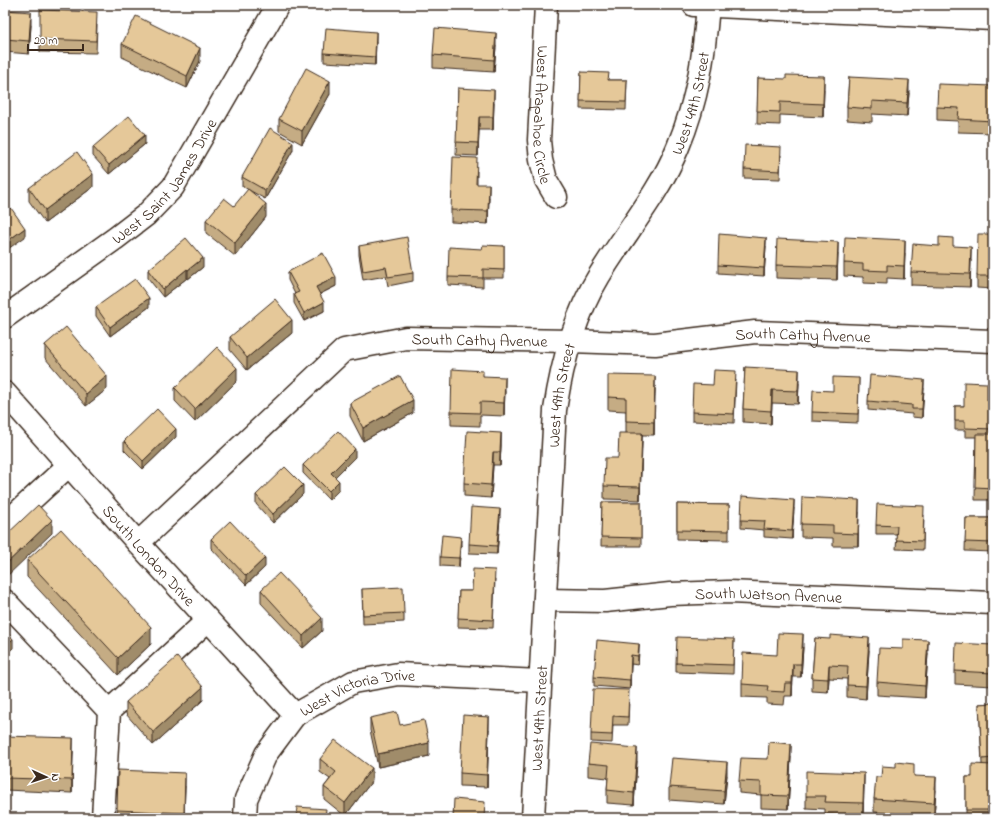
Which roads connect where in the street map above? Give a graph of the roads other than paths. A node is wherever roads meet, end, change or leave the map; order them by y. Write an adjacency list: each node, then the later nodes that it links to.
1 (278, 5): 6 (street, West Saint James Drive)
2 (546, 5): 5 (street, West Arapahoe Circle)
3 (703, 5): 4 (street); 7 (street, West 49th Street)
4 (993, 19)
5 (556, 197)
6 (5, 317)
7 (570, 341): 8 (street, South Cathy Avenue); 12 (street, South Cathy Avenue); 13 (street, West 49th Street)
8 (993, 341)
9 (5, 393): 10 (street, South London Drive)
10 (69, 465): 11 (street); 12 (street, South London Drive)
11 (5, 524)
12 (138, 543): 16 (street, South London Drive)
13 (545, 600): 15 (street, South Watson Avenue); 17 (street, West 49th Street)
14 (5, 601): 18 (street)
15 (993, 603)
16 (208, 620): 18 (street); 19 (street, South London Drive)
17 (540, 681): 19 (street, West Victoria Drive); 22 (street, West 49th Street)
18 (109, 711): 20 (street)
19 (295, 715): 21 (street, West Victoria Drive)
20 (102, 818)
21 (245, 818)
22 (532, 818)

